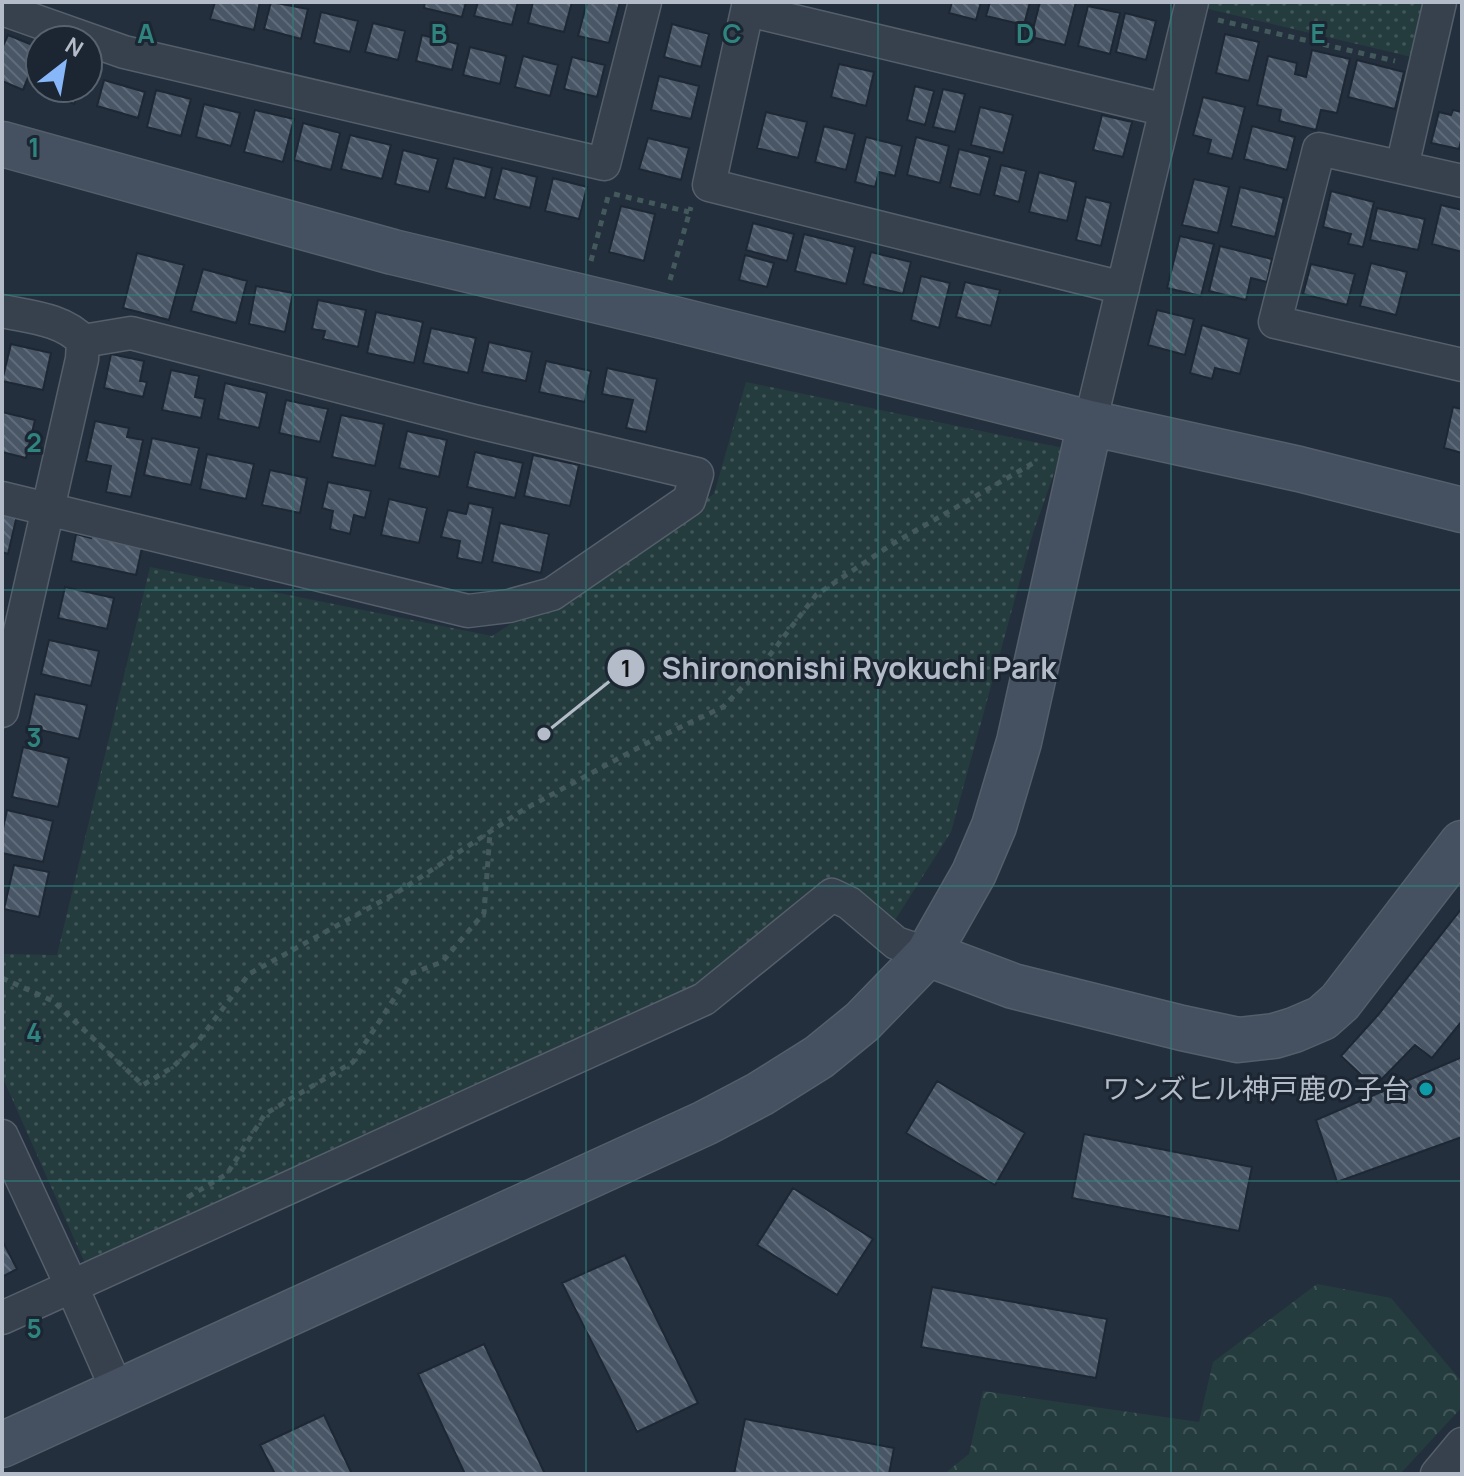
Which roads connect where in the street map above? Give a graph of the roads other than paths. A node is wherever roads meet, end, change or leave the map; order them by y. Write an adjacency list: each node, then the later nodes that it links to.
1 (645, 2): 5 (street)
2 (1440, 2): 8 (street)
3 (749, 6): 6 (street); 10 (street)
4 (1191, 8): 6 (street)
5 (2, 9)
6 (1166, 110): 10 (street)
7 (2, 144): 14 (street)
8 (1402, 167): 9 (street); 13 (street)
9 (1462, 181)
10 (1123, 288): 14 (street)
11 (2, 311): 12 (street)
12 (83, 341): 16 (street); 16 (street)
13 (1462, 365)
14 (1090, 423): 17 (street); 20 (street)
15 (2, 498): 16 (street)
16 (49, 508): 18 (street)
17 (1462, 510)
18 (2, 711)
19 (1462, 843): 20 (street)
20 (928, 954): 22 (street); 24 (street)
21 (3, 1143): 22 (street)
22 (72, 1287): 23 (street); 24 (street)
23 (2, 1318)
24 (118, 1392): 26 (street)
25 (1462, 1444): 27 (street)
26 (2, 1445)
27 (1437, 1474)

